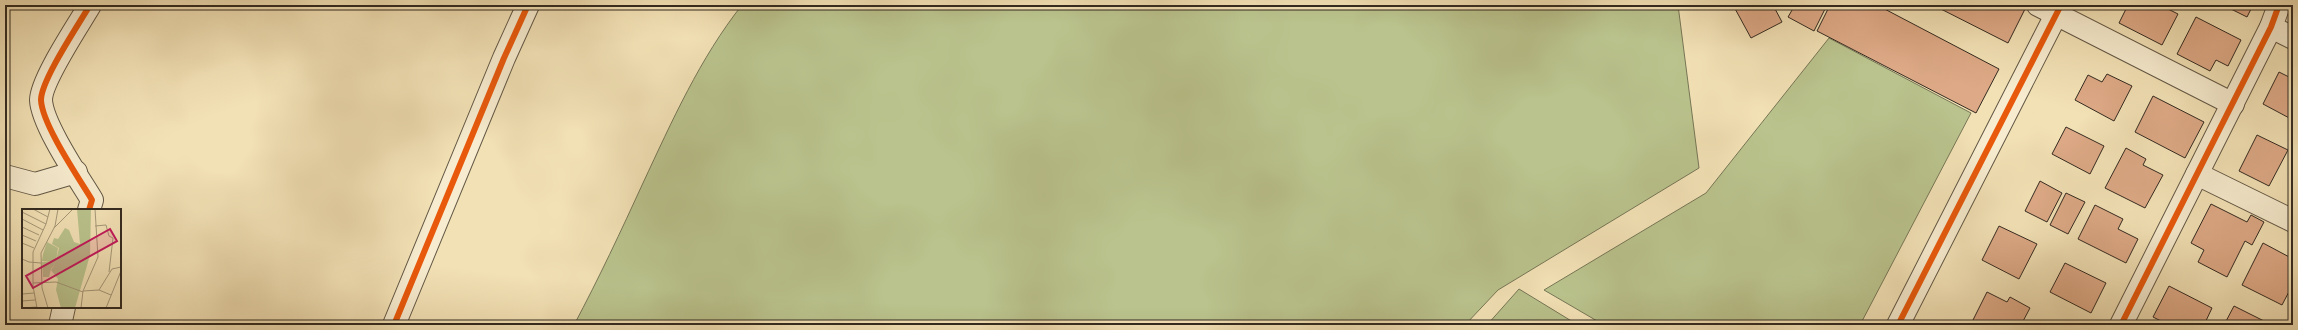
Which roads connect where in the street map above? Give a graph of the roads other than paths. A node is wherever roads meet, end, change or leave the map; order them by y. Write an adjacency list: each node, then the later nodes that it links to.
1 (90, 5): 8 (street)
2 (528, 5): 16 (street)
3 (2279, 5): 5 (street)
4 (2052, 8): 7 (street); 17 (street)
5 (2271, 27): 6 (street); 7 (street)
6 (2293, 38)
7 (2233, 104): 9 (street)
8 (76, 172): 10 (street); 11 (street)
9 (2197, 174): 12 (street); 14 (street)
10 (5, 176)
11 (89, 209)
12 (2293, 221)
13 (64, 308): 15 (street)
14 (2125, 324)
15 (60, 325)
16 (394, 325)
17 (1898, 325)

